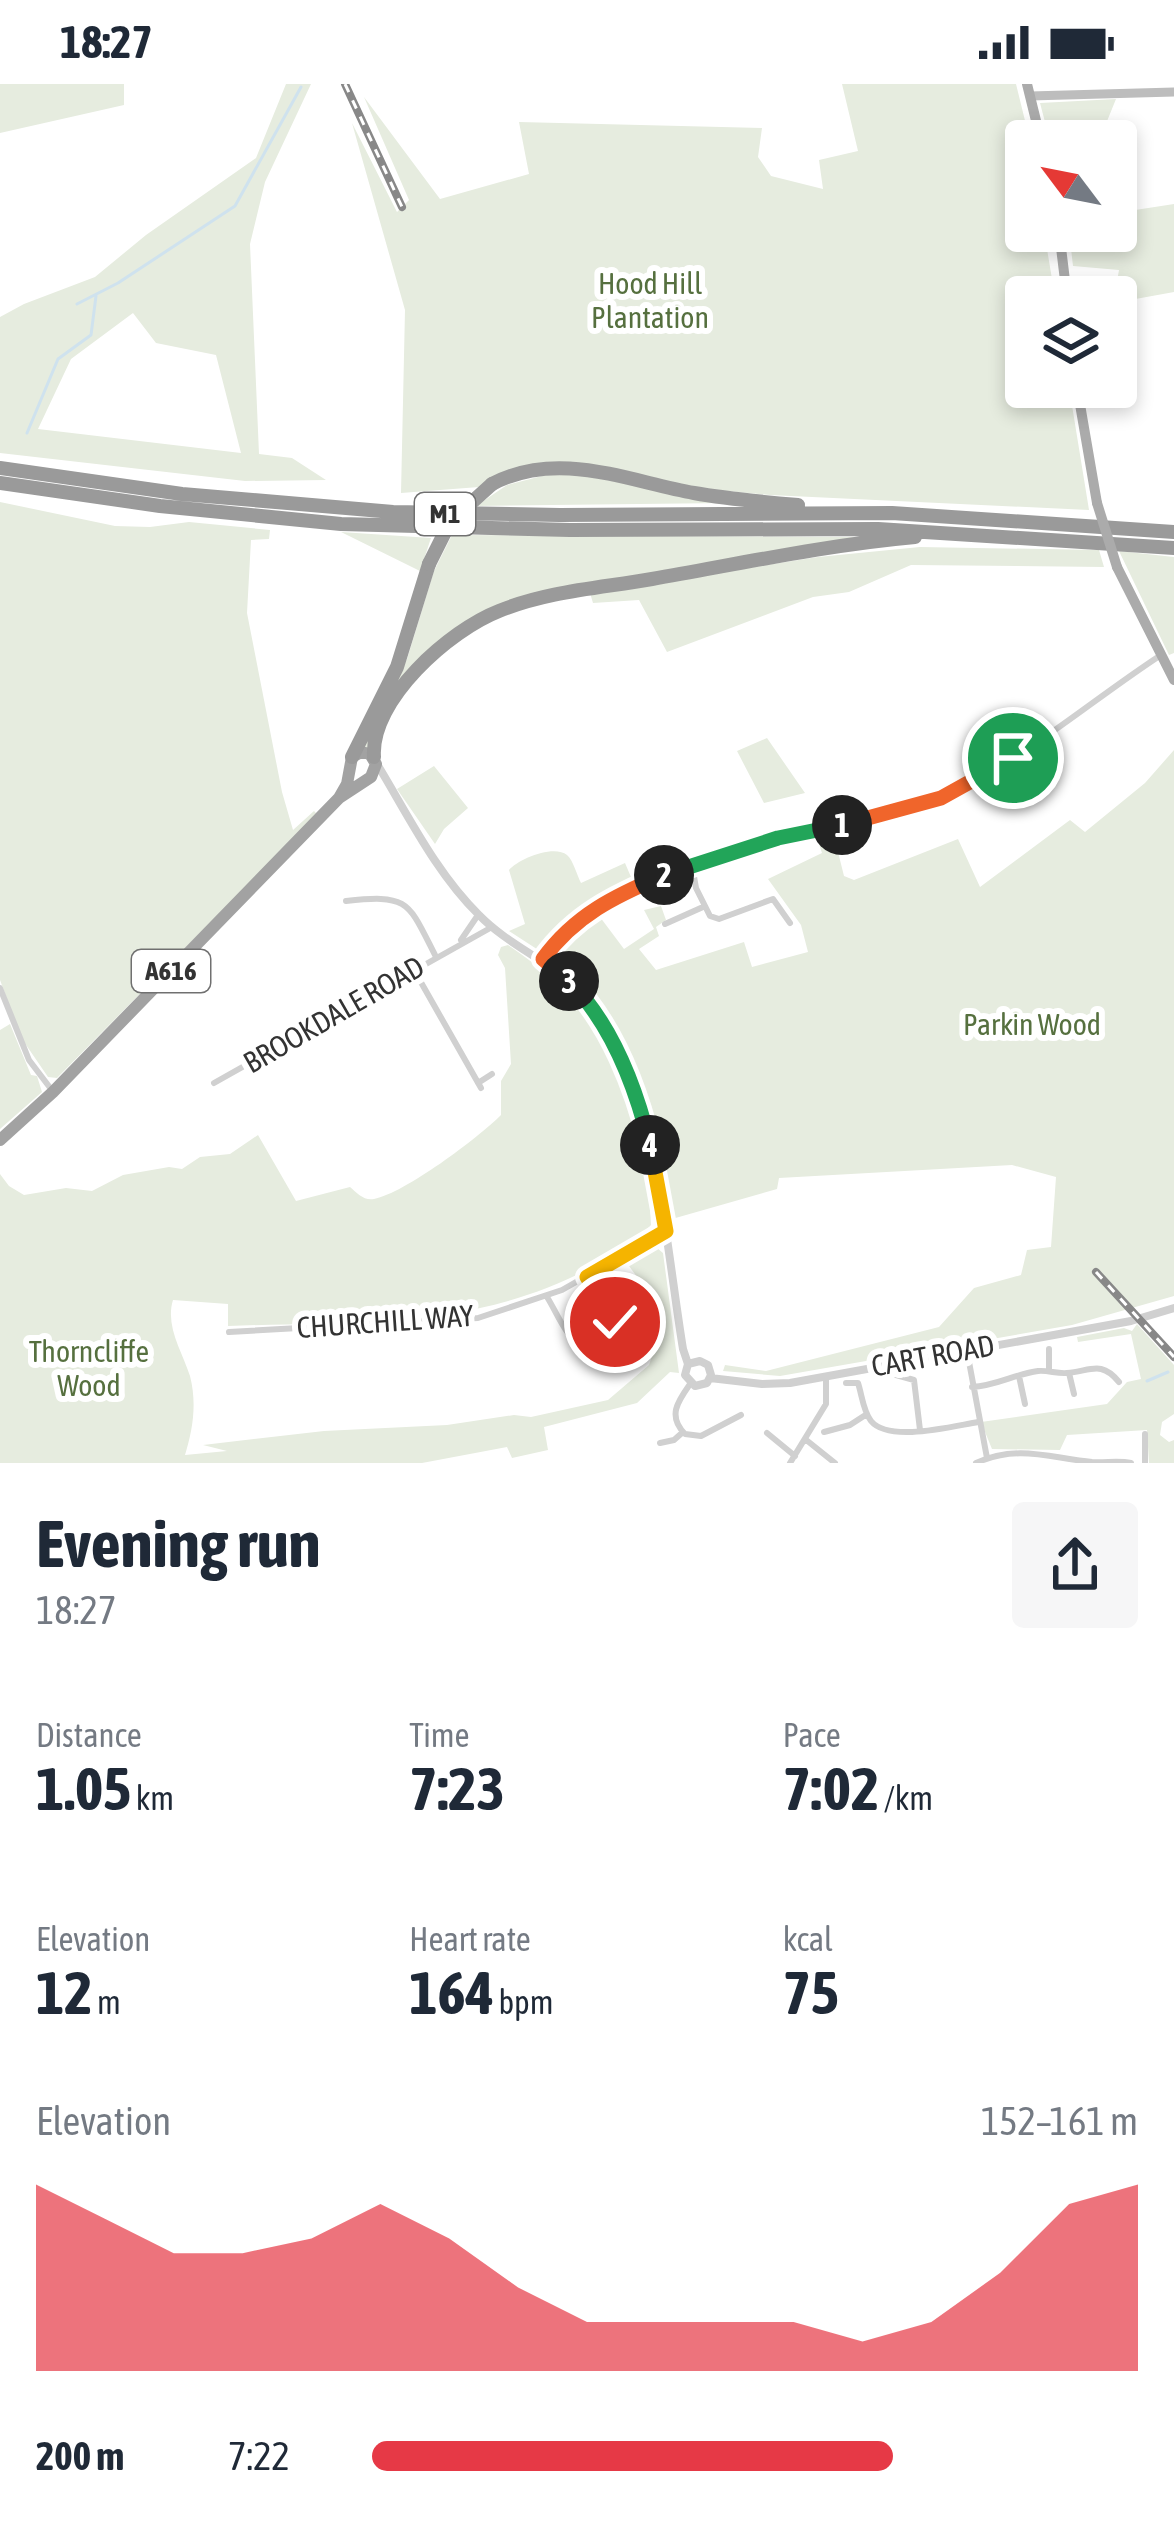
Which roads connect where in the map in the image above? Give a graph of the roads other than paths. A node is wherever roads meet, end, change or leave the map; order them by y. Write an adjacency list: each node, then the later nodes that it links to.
1 (1029, 90): 2 (main road); 3 (main road)
2 (1174, 92)
3 (1036, 120)
4 (1081, 408): 11 (main road, bridge)
5 (0, 468): 7 (highway, M1)
6 (0, 483): 9 (highway, M1)
7 (892, 513): 8 (highway, M1); 14 (highway, M1, bridge)
8 (1174, 532)
9 (1022, 536): 10 (highway, M1); 13 (highway, M1)
10 (1174, 548)
11 (1161, 656): 12 (main road); 18 (street)
12 (1174, 680)
13 (375, 759): 14 (highway); 15 (highway, A616); 16 (street)
14 (351, 764): 15 (highway); 17 (highway, A616)
15 (367, 779): 16 (street); 17 (highway, A616)
16 (390, 788): 21 (street)
17 (339, 798): 32 (highway, A616)
18 (692, 864): 20 (street); 27 (street)
19 (346, 901): 26 (street)
20 (703, 907): 22 (street); 23 (street)
21 (478, 915): 24 (street); 25 (street, BROOKDALE ROAD)
22 (790, 923)
23 (665, 924)
24 (492, 927): 25 (street, BROOKDALE ROAD); 27 (street)
25 (455, 947): 26 (street, BROOKDALE ROAD)
26 (436, 957): 28 (street, BROOKDALE ROAD)
27 (543, 959): 34 (street)
28 (414, 970): 30 (street); 31 (street, BROOKDALE ROAD)
29 (0, 988): 32 (street)
30 (493, 1074)
31 (214, 1083)
32 (53, 1092): 33 (highway, A616)
33 (0, 1140)
34 (666, 1231): 35 (street, CHURCHILL WAY); 42 (street)
35 (587, 1277): 36 (street, CHURCHILL WAY); 36 (street)
36 (547, 1297): 38 (street, CHURCHILL WAY)
37 (1174, 1308): 40 (street, CART ROAD)
38 (229, 1332)
39 (1049, 1348): 44 (street)
40 (967, 1351): 47 (street, CART ROAD); 53 (street)
41 (1112, 1359): 43 (street)
42 (688, 1364): 49 (street); 52 (street)
43 (1106, 1369): 45 (street); 50 (street)
44 (1049, 1371): 45 (street); 48 (street)
45 (1069, 1372): 54 (street)
46 (896, 1375): 59 (street)
47 (826, 1376): 49 (street, CART ROAD); 64 (street)
48 (1019, 1376): 53 (street); 55 (street)
49 (710, 1378): 52 (street)
50 (1119, 1382)
51 (846, 1383): 56 (street)
52 (690, 1384): 60 (street)
53 (972, 1387): 58 (street)
54 (1074, 1394)
55 (1025, 1404)
56 (867, 1414): 59 (street); 61 (street)
57 (741, 1415): 60 (street)
58 (978, 1422): 59 (street); 66 (street)
59 (920, 1430)
60 (683, 1432): 65 (street)
61 (824, 1432)
62 (767, 1433): 67 (street)
63 (1145, 1434): 72 (street)
64 (806, 1439): 67 (street); 68 (street)
65 (660, 1443)
66 (987, 1458): 69 (street); 70 (street)
67 (792, 1460)
68 (835, 1463)
69 (976, 1463)
70 (1095, 1463): 71 (street)
71 (1131, 1463)
72 (1145, 1463)

